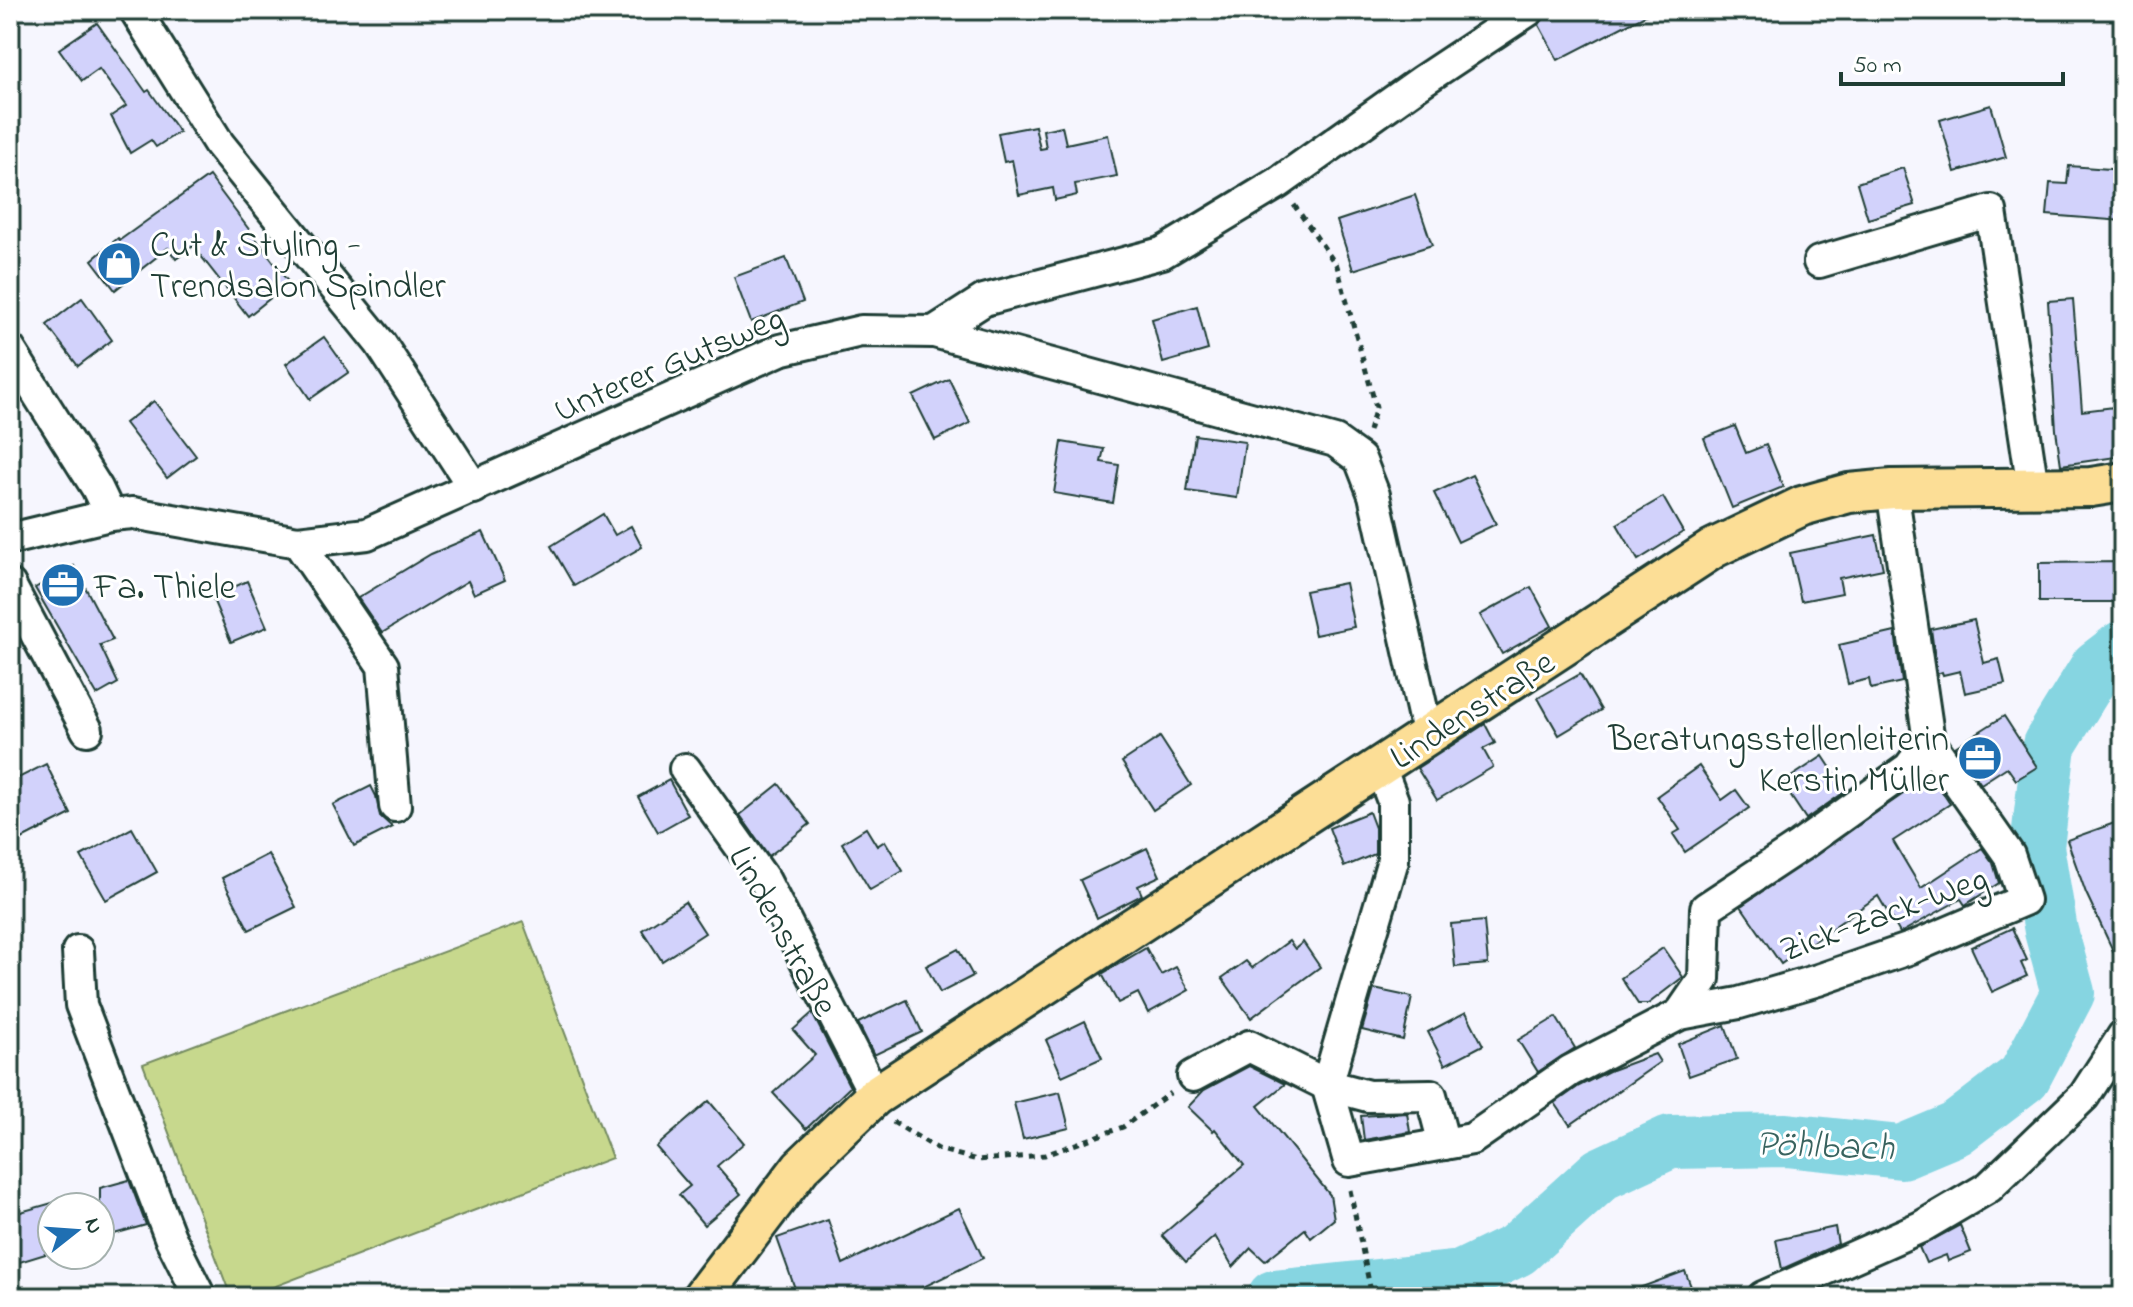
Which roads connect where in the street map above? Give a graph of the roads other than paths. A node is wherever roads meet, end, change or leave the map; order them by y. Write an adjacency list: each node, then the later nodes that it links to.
1 (135, 10): 7 (street)
2 (1529, 10): 4 (street)
3 (1819, 262): 8 (street)
4 (934, 332): 7 (street, Unterer Gutsweg); 15 (street, Unterer Gutsweg)
5 (10, 350): 10 (street)
6 (2123, 482): 8 (main road, Lindenstraße)
7 (474, 488): 12 (street, Unterer Gutsweg)
8 (2033, 488): 9 (main road, Lindenstraße)
9 (1892, 489): 15 (main road, Lindenstraße); 16 (street, Zick-Zack-Weg)
10 (110, 515): 11 (street, Unterer Gutsweg); 12 (street, Unterer Gutsweg)
11 (10, 539)
12 (298, 542): 19 (street)
13 (10, 585): 14 (street)
14 (87, 730)
15 (1428, 736): 17 (main road, Lindenstraße)
16 (1929, 741): 21 (street, Zick-Zack-Weg); 21 (street, Zick-Zack-Weg)
17 (1380, 767): 24 (street); 25 (main road, Lindenstraße)
18 (685, 769): 25 (street, Lindenstraße)
19 (395, 806)
20 (78, 951): 27 (street)
21 (1680, 1014): 26 (street, Zick-Zack-Weg)
22 (2123, 1036): 29 (street)
23 (1193, 1076): 24 (street)
24 (1327, 1085): 26 (street); 26 (street, Zick-Zack-Weg)
25 (868, 1102): 28 (main road, Lindenstraße)
26 (1444, 1144)
27 (200, 1297)
28 (702, 1297)
29 (1763, 1297)

